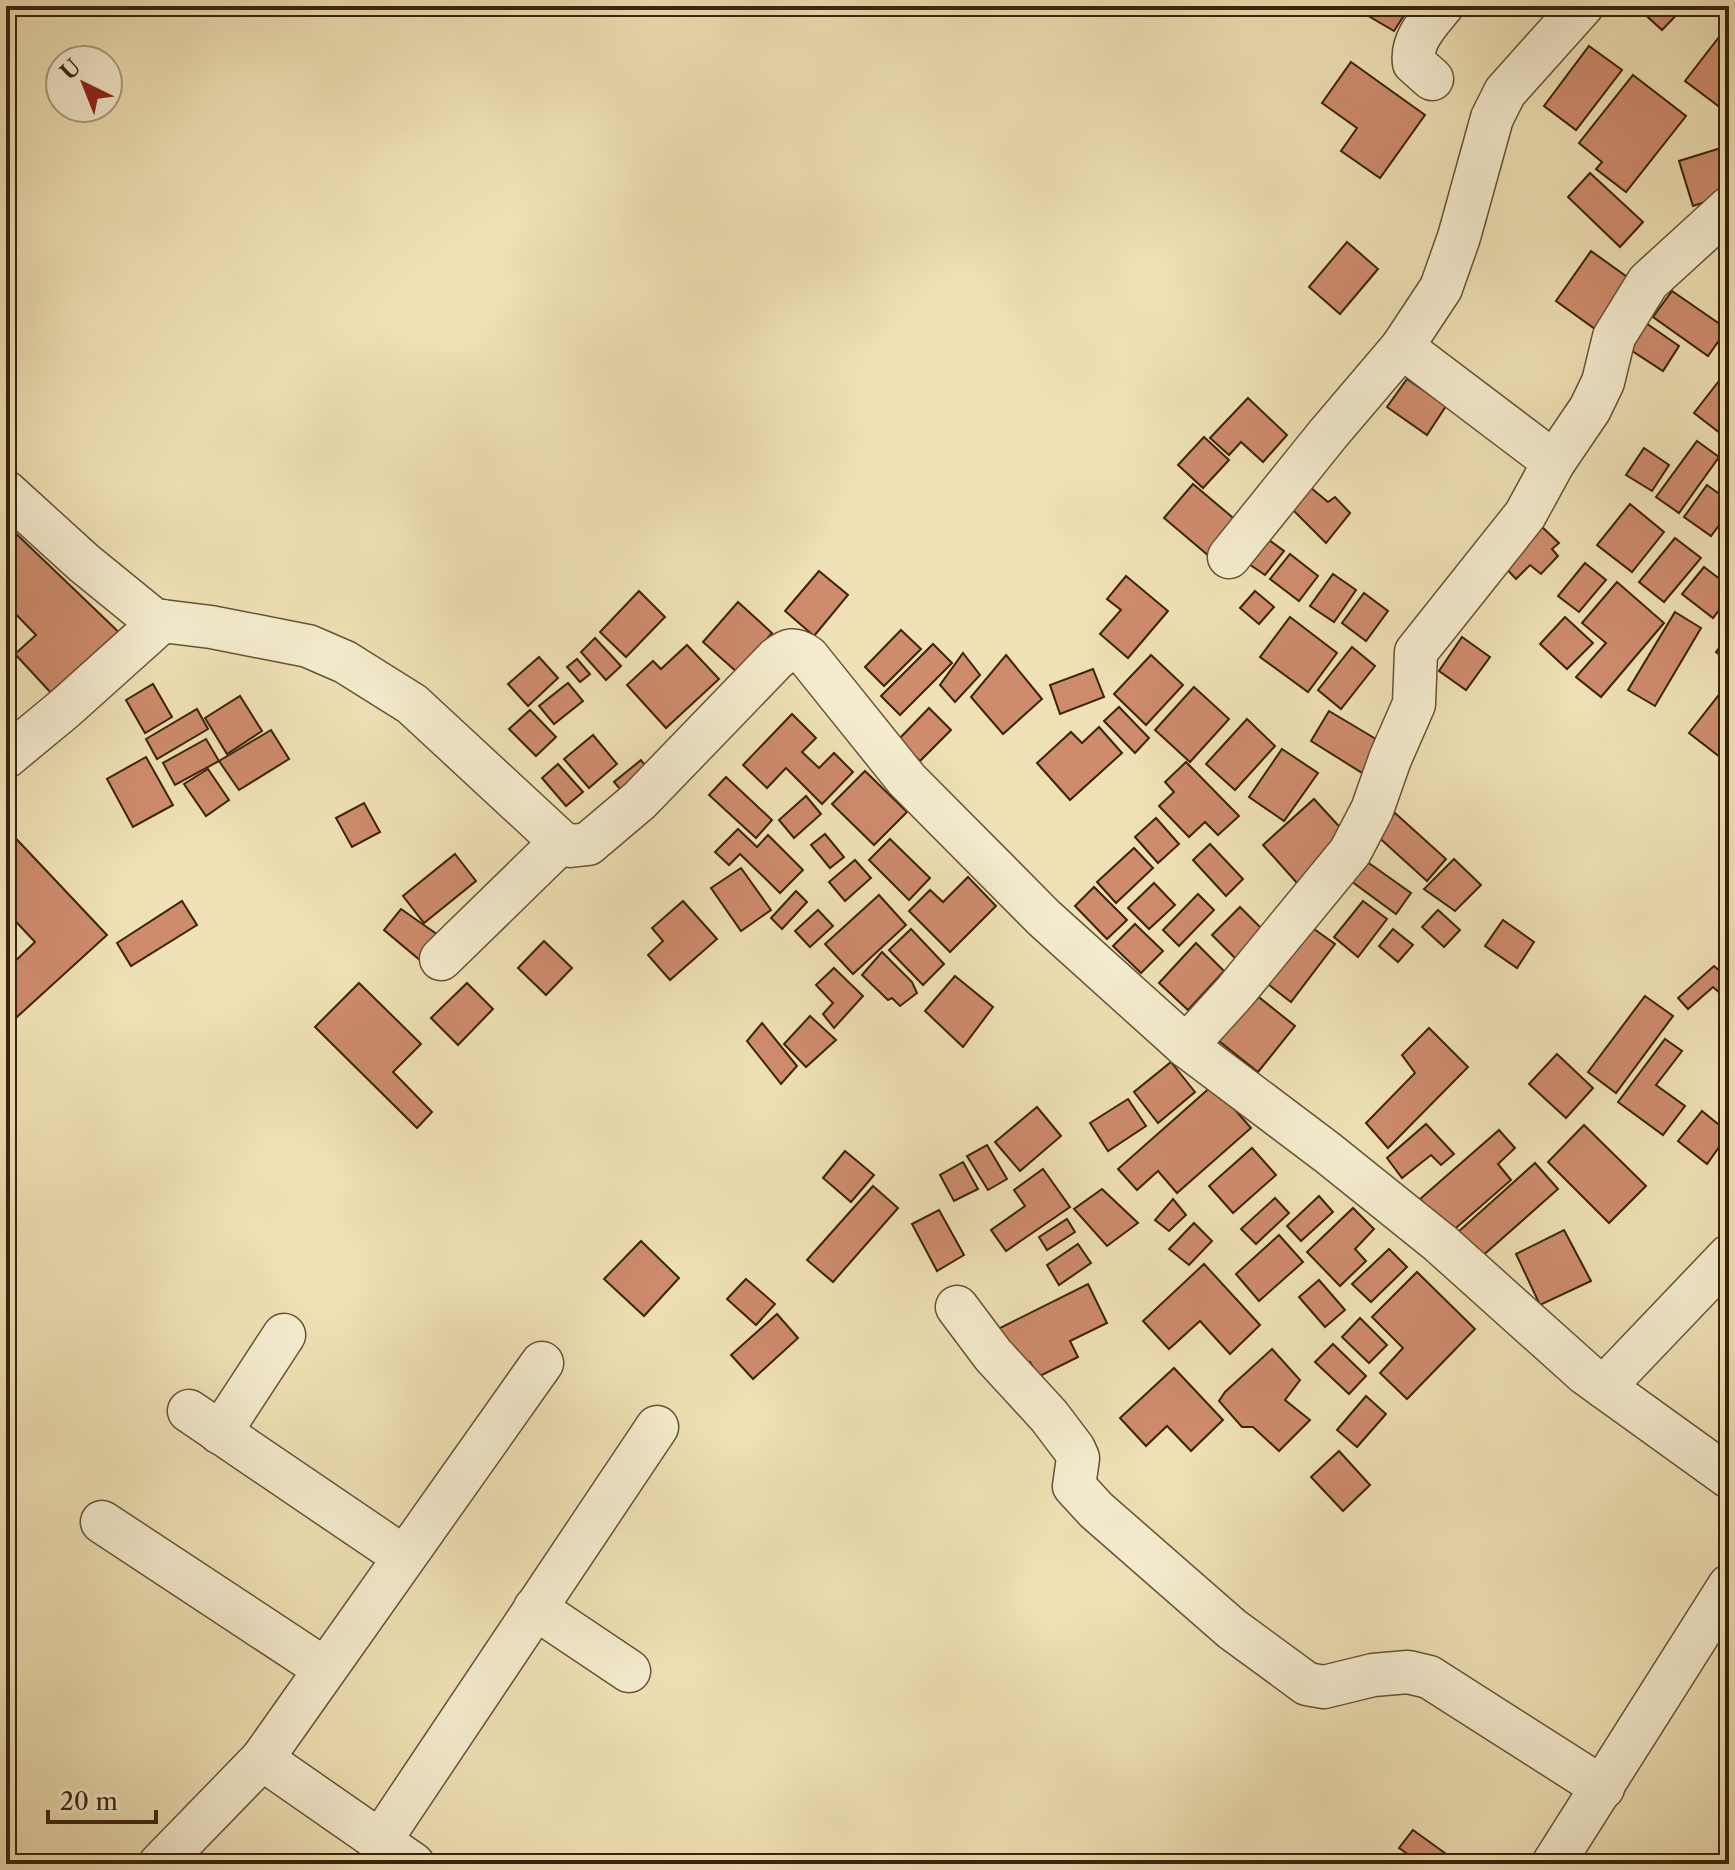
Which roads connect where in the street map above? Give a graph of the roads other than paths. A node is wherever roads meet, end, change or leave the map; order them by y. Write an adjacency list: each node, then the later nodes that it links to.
1 (1442, 6): 3 (street)
2 (1582, 6): 5 (street)
3 (1432, 79)
4 (1729, 208): 6 (street)
5 (1402, 347): 6 (street); 8 (street)
6 (1554, 462): 13 (street)
7 (6, 492): 9 (street)
8 (1229, 557)
9 (162, 621): 10 (street); 11 (street)
10 (6, 757)
11 (561, 842): 12 (street); 13 (street)
12 (441, 959)
13 (1186, 1046): 18 (street)
14 (1729, 1256): 18 (street)
15 (957, 1307): 28 (street)
16 (284, 1335): 22 (street)
17 (542, 1363): 22 (street)
18 (1604, 1387): 20 (street)
19 (657, 1427): 24 (street)
20 (1729, 1477)
21 (102, 1522): 25 (street)
22 (404, 1557): 25 (street)
23 (1729, 1586): 28 (street)
24 (535, 1608): 26 (street); 29 (street)
25 (325, 1669): 27 (street)
26 (629, 1671)
27 (262, 1759): 29 (street); 30 (street)
28 (1603, 1788): 32 (street)
29 (380, 1841): 31 (street)
30 (160, 1864)
31 (413, 1864)
32 (1553, 1864)

